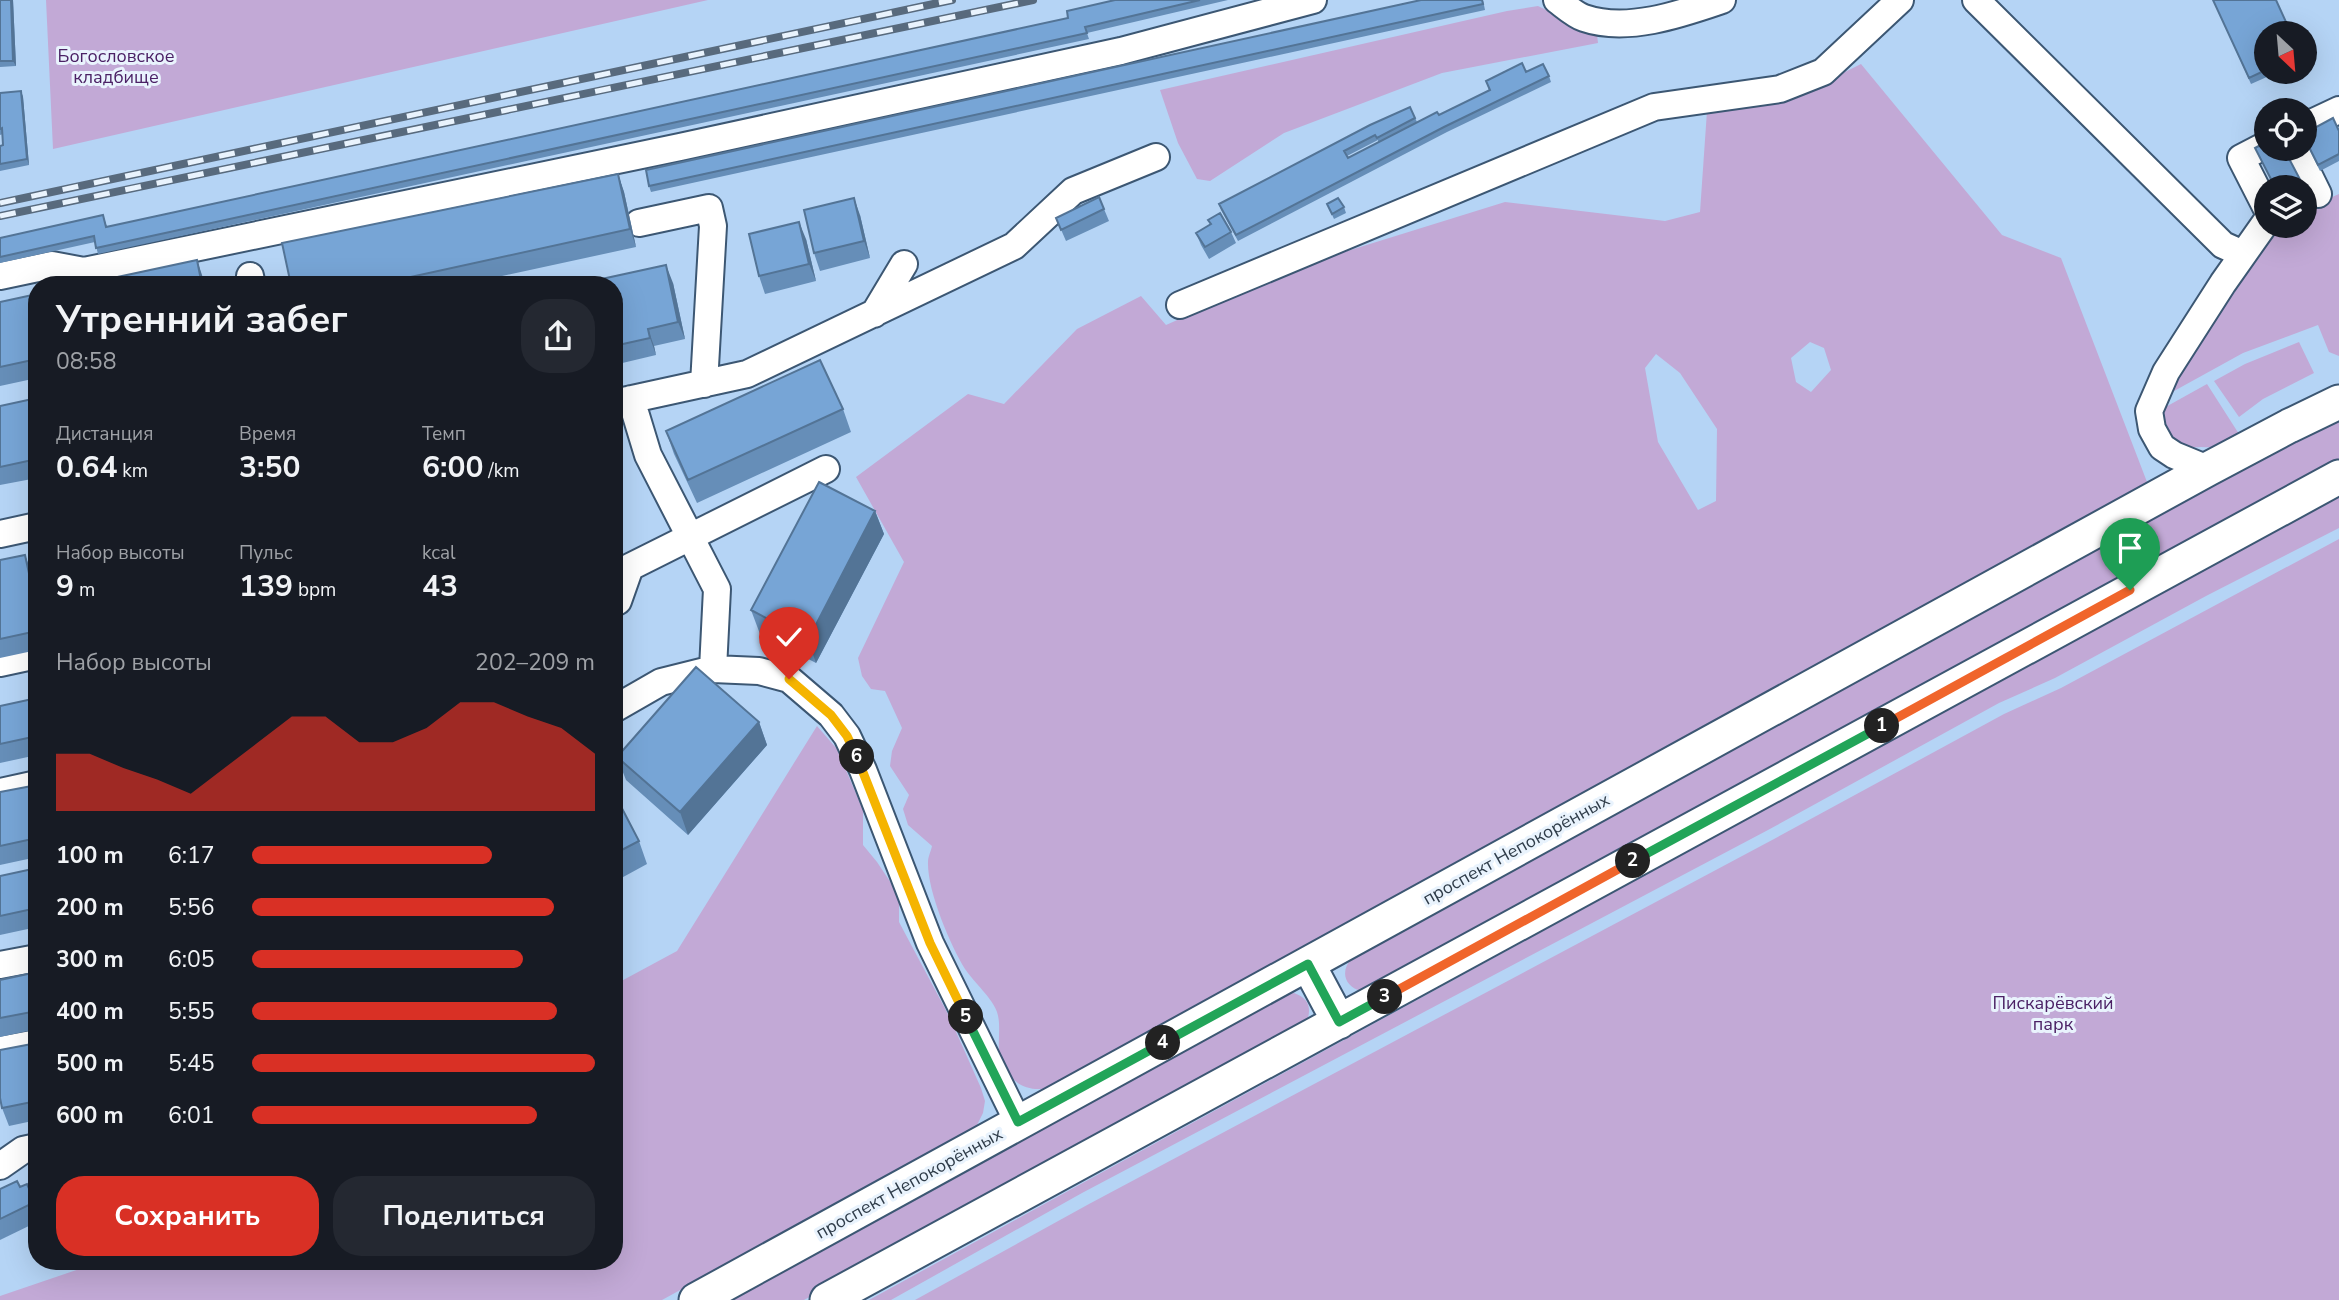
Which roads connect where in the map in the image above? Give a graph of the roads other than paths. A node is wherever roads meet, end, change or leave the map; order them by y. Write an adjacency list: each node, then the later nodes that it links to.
1 (1313, 0): 17 (street)
2 (1557, 0): 3 (street)
3 (1722, 0)
4 (1900, 0): 18 (street)
5 (1976, 0): 15 (street)
6 (2339, 110): 7 (street)
7 (2317, 120)
8 (2254, 151): 11 (street)
9 (1156, 157): 19 (street)
10 (2303, 161): 12 (street)
11 (2254, 183)
12 (2321, 193)
13 (639, 223): 20 (street)
14 (2254, 238): 15 (street)
15 (2243, 254): 24 (street)
16 (904, 264): 19 (street)
17 (0, 276)
18 (1180, 305)
19 (874, 314): 20 (street)
20 (704, 384): 21 (street)
21 (623, 401): 28 (street)
22 (2339, 402): 24 (main road, проспект Непокорённых)
23 (826, 469): 28 (street)
24 (2208, 469): 37 (main road, проспект Непокорённых)
25 (2339, 477): 39 (main road)
26 (28, 528): 27 (street)
27 (0, 534)
28 (690, 537): 29 (street); 32 (street)
29 (623, 587)
30 (28, 657): 31 (street)
31 (0, 663)
32 (713, 669): 33 (street); 42 (street)
33 (623, 704)
34 (28, 787): 35 (street)
35 (0, 792)
36 (28, 960): 38 (street)
37 (1308, 964): 39 (main road); 42 (main road, проспект Непокорённых)
38 (0, 965)
39 (1339, 1022): 46 (main road)
40 (28, 1045): 41 (street)
41 (0, 1050)
42 (1018, 1122): 45 (main road, проспект Непокорённых)
43 (20, 1151): 44 (street)
44 (0, 1167)
45 (696, 1300)
46 (827, 1300)

